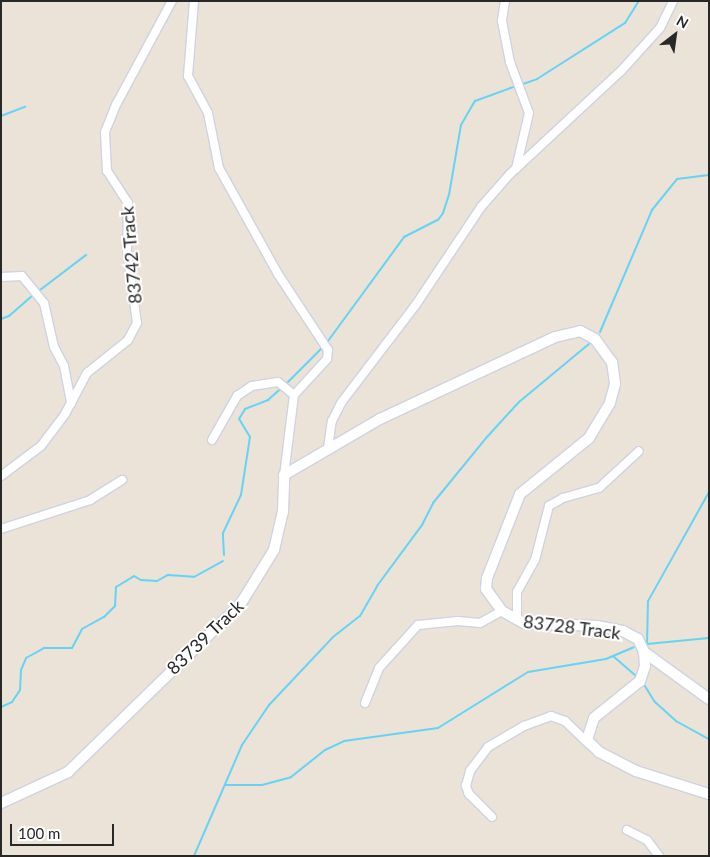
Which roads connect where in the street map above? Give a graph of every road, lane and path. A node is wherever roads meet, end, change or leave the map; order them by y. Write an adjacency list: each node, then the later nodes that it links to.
1 (172, 1): 8 (street, 83742 Track)
2 (194, 1): 7 (street)
3 (505, 1): 5 (street)
4 (673, 1): 5 (street)
5 (516, 169): 10 (street)
6 (1, 277): 8 (street)
7 (294, 396): 9 (street); 12 (street, 83739 Track)
8 (70, 403): 13 (street, 83742 Track)
9 (212, 440)
10 (328, 448): 12 (street, 83728 Track); 16 (street, 83728 Track)
11 (639, 451): 17 (street)
12 (284, 475): 23 (street, 83739 Track)
13 (1, 476)
14 (122, 480): 15 (street)
15 (1, 530)
16 (502, 611): 17 (street, 83728 Track); 20 (street)
17 (517, 620): 18 (street, 83728 Track)
18 (644, 652): 19 (street); 21 (street, 83728 Track)
19 (709, 700)
20 (365, 702)
21 (589, 744): 22 (street); 24 (street)
22 (709, 794)
23 (1, 803)
24 (492, 817)
25 (627, 830): 26 (street)
26 (659, 856)

